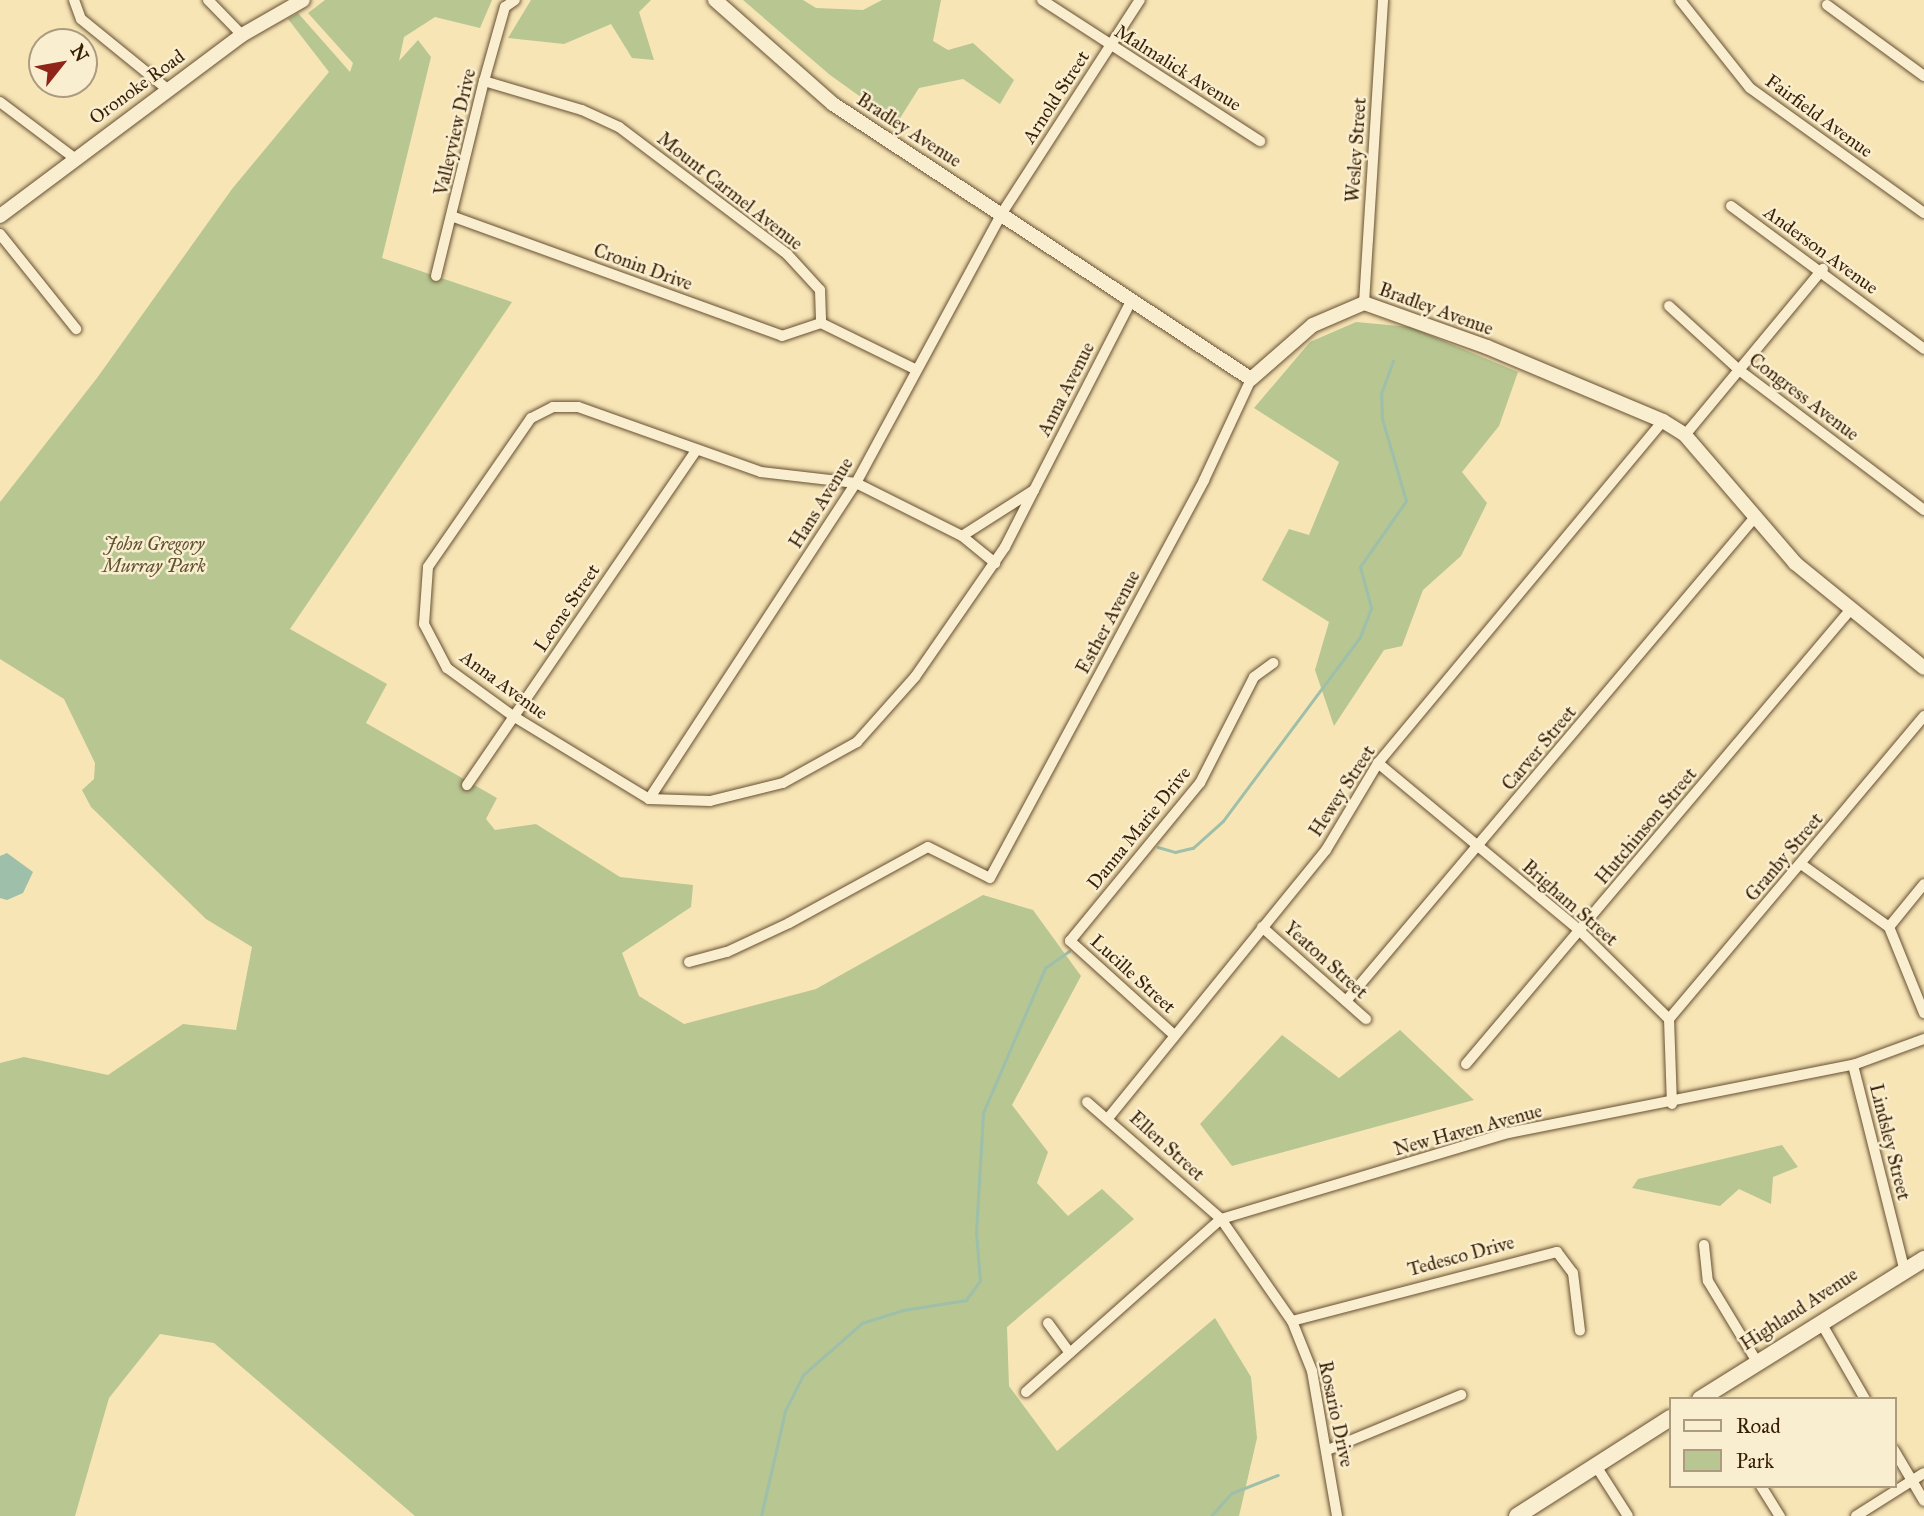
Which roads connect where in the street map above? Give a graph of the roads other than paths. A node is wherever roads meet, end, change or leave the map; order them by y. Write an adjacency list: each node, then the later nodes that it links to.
1 (74, 0): 15 (street)
2 (208, 0): 11 (street)
3 (303, 0): 11 (street, Oronoke Road)
4 (515, 0): 14 (street, Valleyview Drive)
5 (715, 0): 20 (street, Bradley Avenue)
6 (1042, 0): 12 (street, Malmalick Avenue)
7 (1140, 0): 12 (street, Arnold Street)
8 (1383, 0): 28 (street, Wesley Street)
9 (1680, 0): 21 (street, Fairfield Avenue)
10 (1827, 5): 13 (street)
11 (242, 35): 15 (street, Oronoke Road)
12 (1109, 45): 17 (street, Malmalick Avenue); 20 (street, Arnold Street)
13 (1924, 76)
14 (484, 81): 23 (street, Valleyview Drive); 30 (street, Mount Carmel Avenue)
15 (167, 89): 18 (street, Oronoke Road)
16 (0, 102): 18 (street)
17 (1260, 141)
18 (74, 157): 22 (street, Oronoke Road)
19 (1731, 205): 25 (street, Anderson Avenue)
20 (1002, 213): 27 (street, Bradley Avenue); 33 (street, Hans Avenue)
21 (1924, 213)
22 (0, 216)
23 (454, 217): 26 (street, Valleyview Drive); 30 (street, Cronin Drive)
24 (0, 234): 31 (street)
25 (1824, 269): 32 (street, Anderson Avenue); 34 (street)
26 (436, 276)
27 (1130, 303): 35 (street, Bradley Avenue); 40 (street, Anna Avenue)
28 (1364, 303): 35 (street, Bradley Avenue); 36 (street, Bradley Avenue)
29 (1669, 306): 34 (street, Congress Avenue)
30 (821, 323): 33 (street)
31 (76, 329)
32 (1924, 349)
33 (915, 369): 39 (street, Hans Avenue)
34 (1739, 370): 37 (street); 41 (street, Congress Avenue)
35 (1251, 379): 60 (street, Esther Avenue)
36 (1663, 421): 37 (street, Bradley Avenue); 50 (street, Hewey Street)
37 (1685, 435): 42 (street, Bradley Avenue)
38 (696, 451): 39 (street, Anna Avenue); 48 (street, Leone Street); 48 (street, Anna Avenue)
39 (856, 484): 43 (street, Anna Avenue); 52 (street, Hans Avenue)
40 (1034, 490): 43 (street); 44 (street, Anna Avenue)
41 (1924, 510)
42 (1756, 516): 45 (street, Bradley Avenue); 53 (street, Carver Street)
43 (962, 536): 44 (street, Anna Avenue)
44 (995, 563): 52 (street, Anna Avenue)
45 (1851, 608): 47 (street, Bradley Avenue); 58 (street, Hutchinson Street)
46 (1273, 663): 59 (street, Danna Marie Drive)
47 (1924, 668)
48 (513, 716): 51 (street, Leone Street); 52 (street, Anna Avenue)
49 (1924, 716): 54 (street, Granby Street)
50 (1378, 763): 53 (street, Brigham Street); 56 (street, Hewey Street)
51 (467, 785)
52 (649, 799)
53 (1478, 848): 58 (street, Brigham Street); 61 (street, Carver Street)
54 (1801, 864): 57 (street); 64 (street, Granby Street)
55 (1924, 884): 57 (street)
56 (1262, 927): 61 (street, Yeaton Street); 65 (street, Hewey Street)
57 (1889, 927): 62 (street)
58 (1580, 931): 64 (street, Brigham Street); 67 (street, Hutchinson Street)
59 (1070, 941): 65 (street, Lucille Street)
60 (689, 962)
61 (1346, 1002): 63 (street, Yeaton Street)
62 (1924, 1013)
63 (1366, 1019)
64 (1669, 1019): 70 (street)
65 (1173, 1034): 71 (street, Hewey Street)
66 (1924, 1039): 68 (street, New Haven Avenue)
67 (1466, 1064)
68 (1853, 1065): 70 (street, New Haven Avenue); 75 (street, Lindsley Street)
69 (1087, 1102): 71 (street, Ellen Street)
70 (1672, 1104): 72 (street, New Haven Avenue)
71 (1108, 1117): 72 (street, Ellen Street)
72 (1221, 1219): 76 (street, Rosario Drive); 80 (street, New Haven Avenue)
73 (1704, 1245): 81 (street)
74 (1924, 1259): 75 (main road, Highland Avenue)
75 (1904, 1268): 77 (main road, Highland Avenue)
76 (1292, 1321): 79 (street, Tedesco Drive); 87 (street, Rosario Drive)
77 (1820, 1321): 81 (main road, Highland Avenue); 85 (street)
78 (1048, 1323): 80 (street)
79 (1580, 1331)
80 (1070, 1353): 82 (street, New Haven Avenue)
81 (1757, 1362): 84 (main road, Highland Avenue)
82 (1026, 1392)
83 (1461, 1395): 87 (street)
84 (1705, 1397)
85 (1864, 1397)
86 (1668, 1419): 89 (main road)
87 (1330, 1449): 94 (street, Rosario Drive)
88 (1896, 1453): 91 (street)
89 (1596, 1466): 95 (main road); 96 (street)
90 (1924, 1472): 91 (street)
91 (1912, 1481): 93 (street); 98 (street)
92 (1762, 1488): 97 (street)
93 (1924, 1501)
94 (1337, 1516)
95 (1517, 1516)
96 (1628, 1516)
97 (1780, 1516)
98 (1856, 1516)

